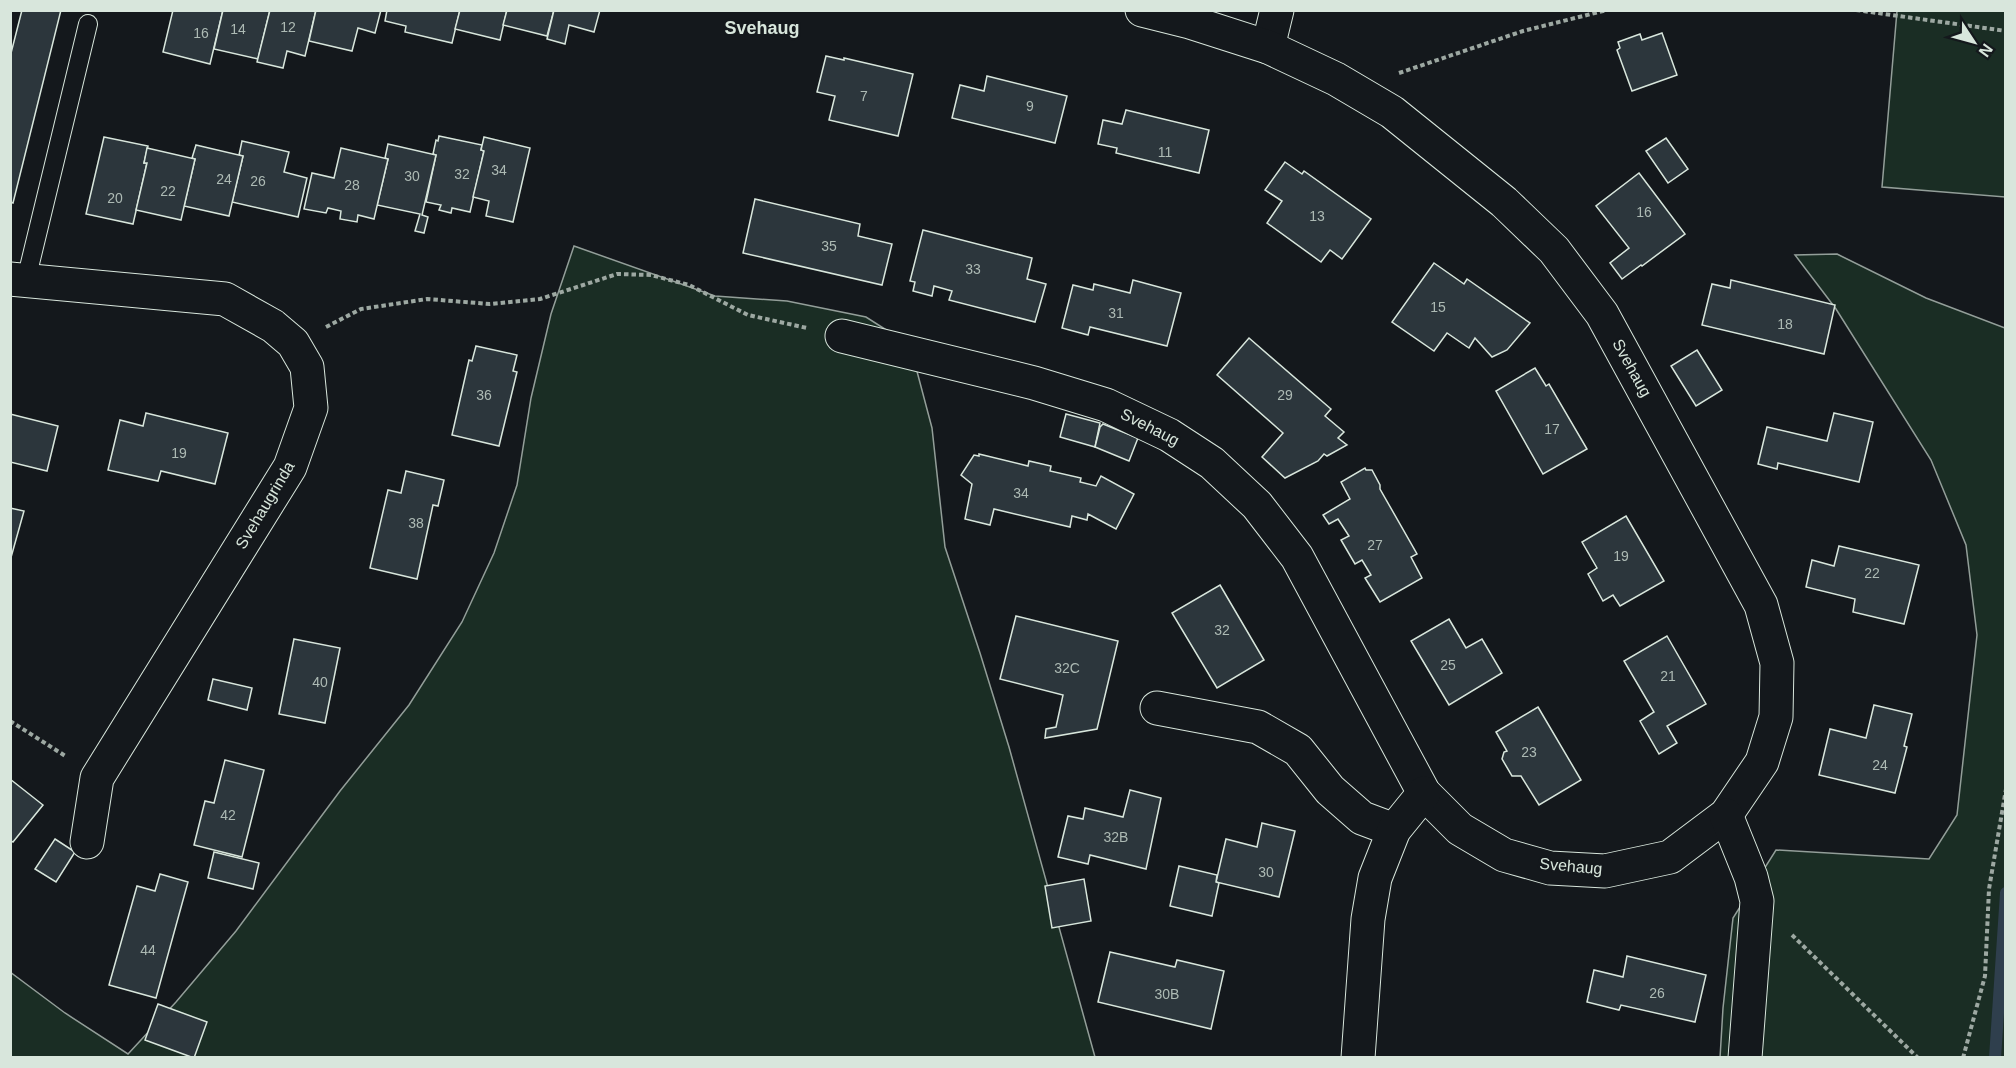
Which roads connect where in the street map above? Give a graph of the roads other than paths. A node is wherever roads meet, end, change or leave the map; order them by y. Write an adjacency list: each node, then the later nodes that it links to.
1 (1142, 10): 4 (street, Svehaug)
2 (1277, 10): 4 (street)
3 (88, 24): 5 (lane, Svehaugrinda)
4 (1268, 47): 9 (street, Svehaug)
5 (18, 280): 11 (street, Svehaugrinda)
6 (842, 336): 8 (street, Svehaug)
7 (1158, 708): 10 (street)
8 (1424, 793): 9 (street, Svehaug); 10 (street)
9 (1726, 815): 13 (street)
10 (1394, 830): 12 (street)
11 (87, 842)
12 (1358, 1058)
13 (1745, 1058)

